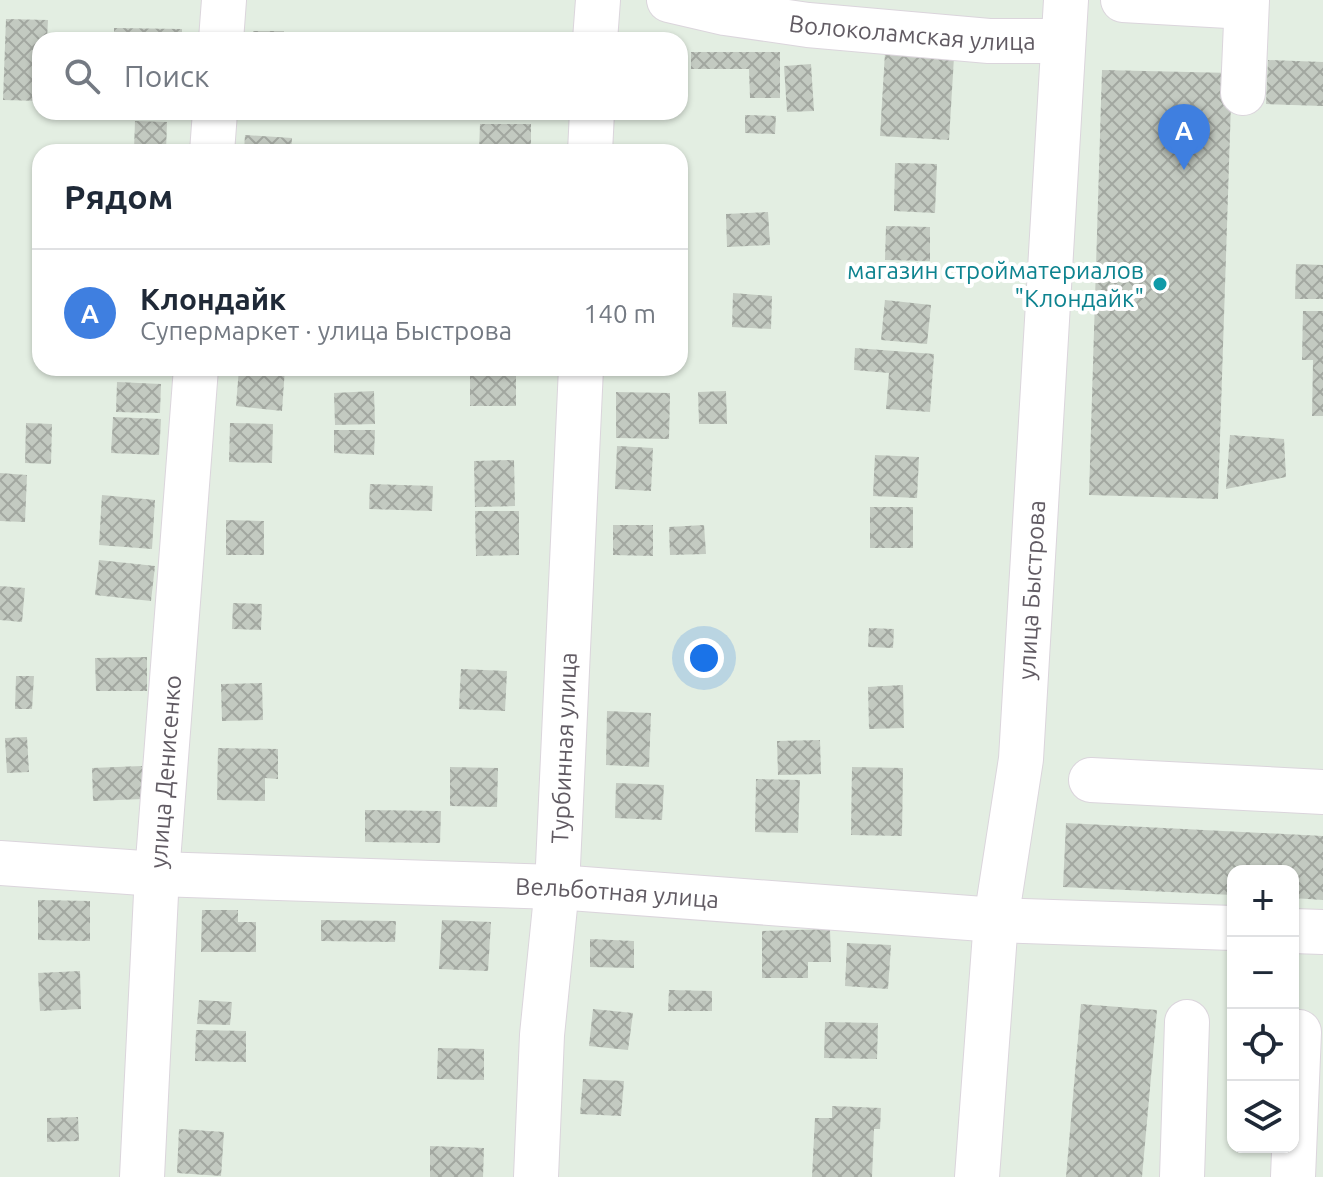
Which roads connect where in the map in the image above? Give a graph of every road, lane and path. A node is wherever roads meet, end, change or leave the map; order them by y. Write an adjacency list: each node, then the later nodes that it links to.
1 (224, 0): 7 (street)
2 (598, 0): 8 (street)
3 (669, 0): 6 (street, Волоколамская улица)
4 (1123, 0): 5 (street)
5 (1246, 3): 9 (street)
6 (1064, 21): 21 (street, улица Быстрова)
7 (222, 32)
8 (596, 32)
9 (1243, 93)
10 (214, 120): 12 (street)
11 (592, 120): 13 (street)
12 (213, 144)
13 (590, 144)
14 (195, 376): 19 (street, улица Денисенко)
15 (581, 376): 20 (street, Турбинная улица)
16 (1091, 780): 17 (street)
17 (1323, 792)
18 (0, 863): 19 (street, Вельботная улица)
19 (157, 874): 20 (street, Вельботная улица); 27 (street, улица Денисенко)
20 (557, 887): 21 (street, Вельботная улица); 28 (street, Турбинная улица)
21 (996, 920): 22 (street, Вельботная улица); 29 (street, улица Быстрова)
22 (1227, 928)
23 (1299, 931): 24 (street)
24 (1323, 932)
25 (1187, 1022): 30 (street)
26 (1297, 1081): 31 (street)
27 (142, 1177)
28 (536, 1177)
29 (977, 1177)
30 (1182, 1177)
31 (1293, 1177)

